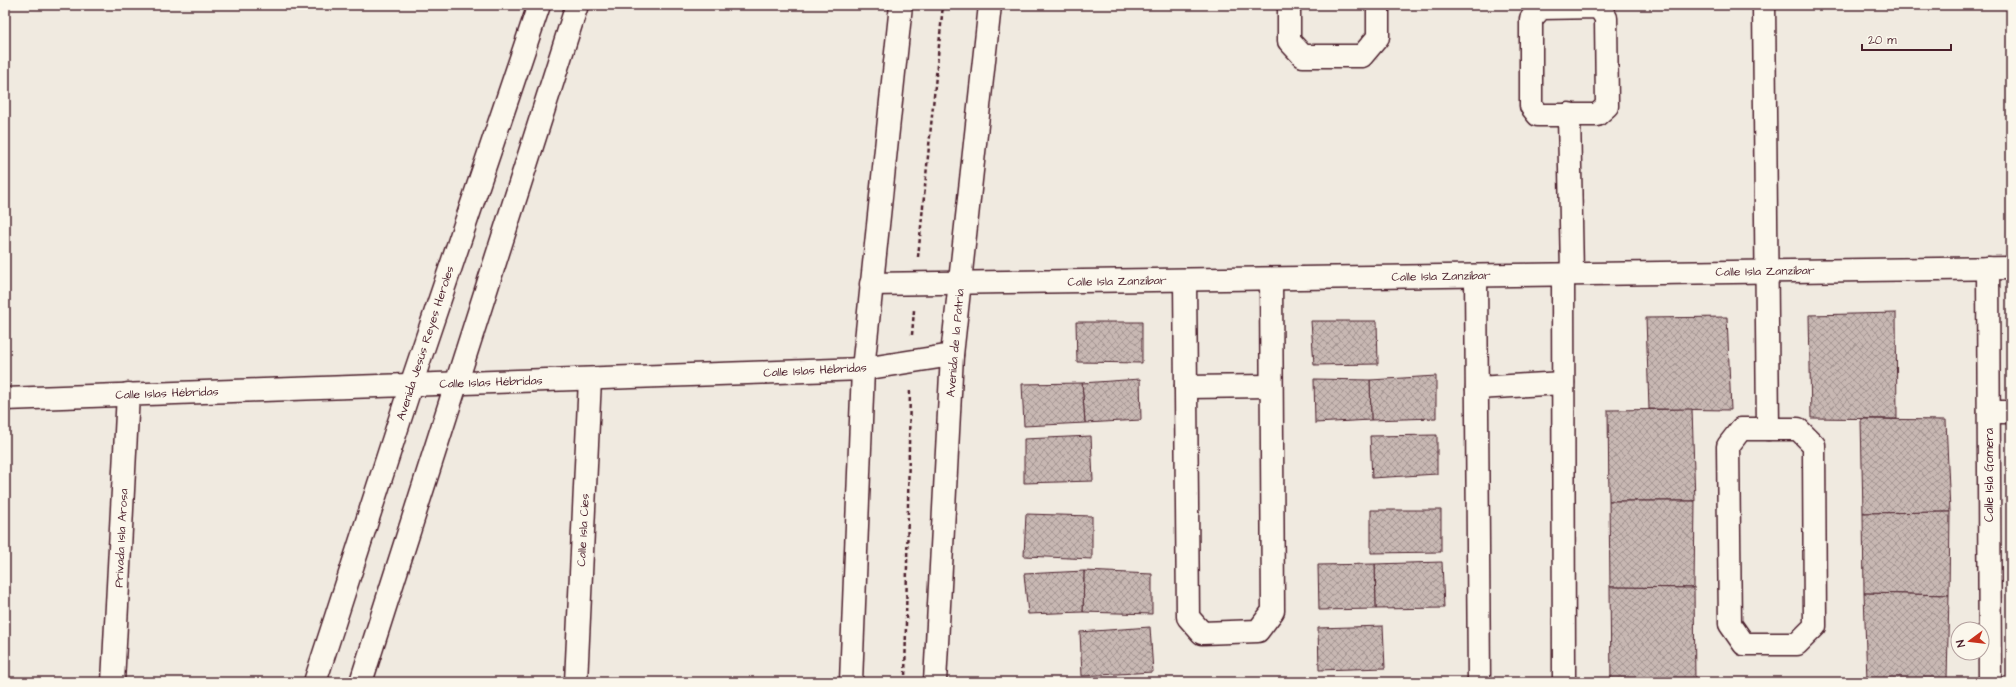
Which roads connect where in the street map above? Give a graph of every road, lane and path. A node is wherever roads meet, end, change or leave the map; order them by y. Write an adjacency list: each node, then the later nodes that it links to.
1 (538, 5): 23 (street, Avenida Jesús Reyes Heroles)
2 (577, 5): 21 (street)
3 (901, 5): 17 (street)
4 (990, 5): 16 (street, Avenida de la Patria)
5 (1289, 5): 6 (street)
6 (1378, 5)
7 (1764, 5): 11 (street)
8 (1569, 114): 8 (street); 12 (street)
9 (1988, 268): 10 (street, Calle Isla Zanzíbar); 11 (street, Calle Isla Zanzíbar); 29 (street, Calle Isla Gomera)
10 (2011, 268)
11 (1765, 271): 12 (street, Calle Isla Zanzíbar); 31 (street)
12 (1568, 274): 13 (street, Calle Isla Zanzíbar); 22 (street)
13 (1476, 276): 14 (street, Calle Isla Zanzíbar); 26 (street)
14 (1271, 279): 15 (street, Calle Isla Zanzíbar); 24 (street)
15 (1185, 280): 16 (street, Calle Isla Zanzíbar); 25 (street)
16 (960, 283): 17 (street, Calle Isla Zanzíbar); 18 (street, Avenida de la Patria)
17 (872, 284): 19 (street)
18 (952, 355): 19 (street, Calle Islas Hébridas); 37 (street, Avenida de la Patria)
19 (862, 369): 20 (street, Calle Islas Hébridas); 36 (street)
20 (590, 379): 21 (street, Calle Islas Hébridas); 35 (street, Calle Isla Cíes)
21 (456, 383): 23 (street, Calle Islas Hébridas); 34 (street)
22 (1563, 383): 26 (street); 39 (street)
23 (411, 385): 27 (street, Calle Islas Hébridas); 33 (street, Avenida Jesús Reyes Heroles)
24 (1271, 386): 25 (street); 25 (street)
25 (1186, 387)
26 (1477, 388): 38 (street)
27 (128, 394): 28 (street, Calle Islas Hébridas); 32 (street, Privada Isla Arosa)
28 (5, 399)
29 (1989, 412): 30 (street); 40 (street, Calle Isla Gomera)
30 (2011, 412)
31 (1768, 429): 31 (street)
32 (113, 682)
33 (315, 682)
34 (361, 682)
35 (576, 682)
36 (851, 682)
37 (936, 682)
38 (1479, 682)
39 (1564, 682)
40 (1990, 682)

